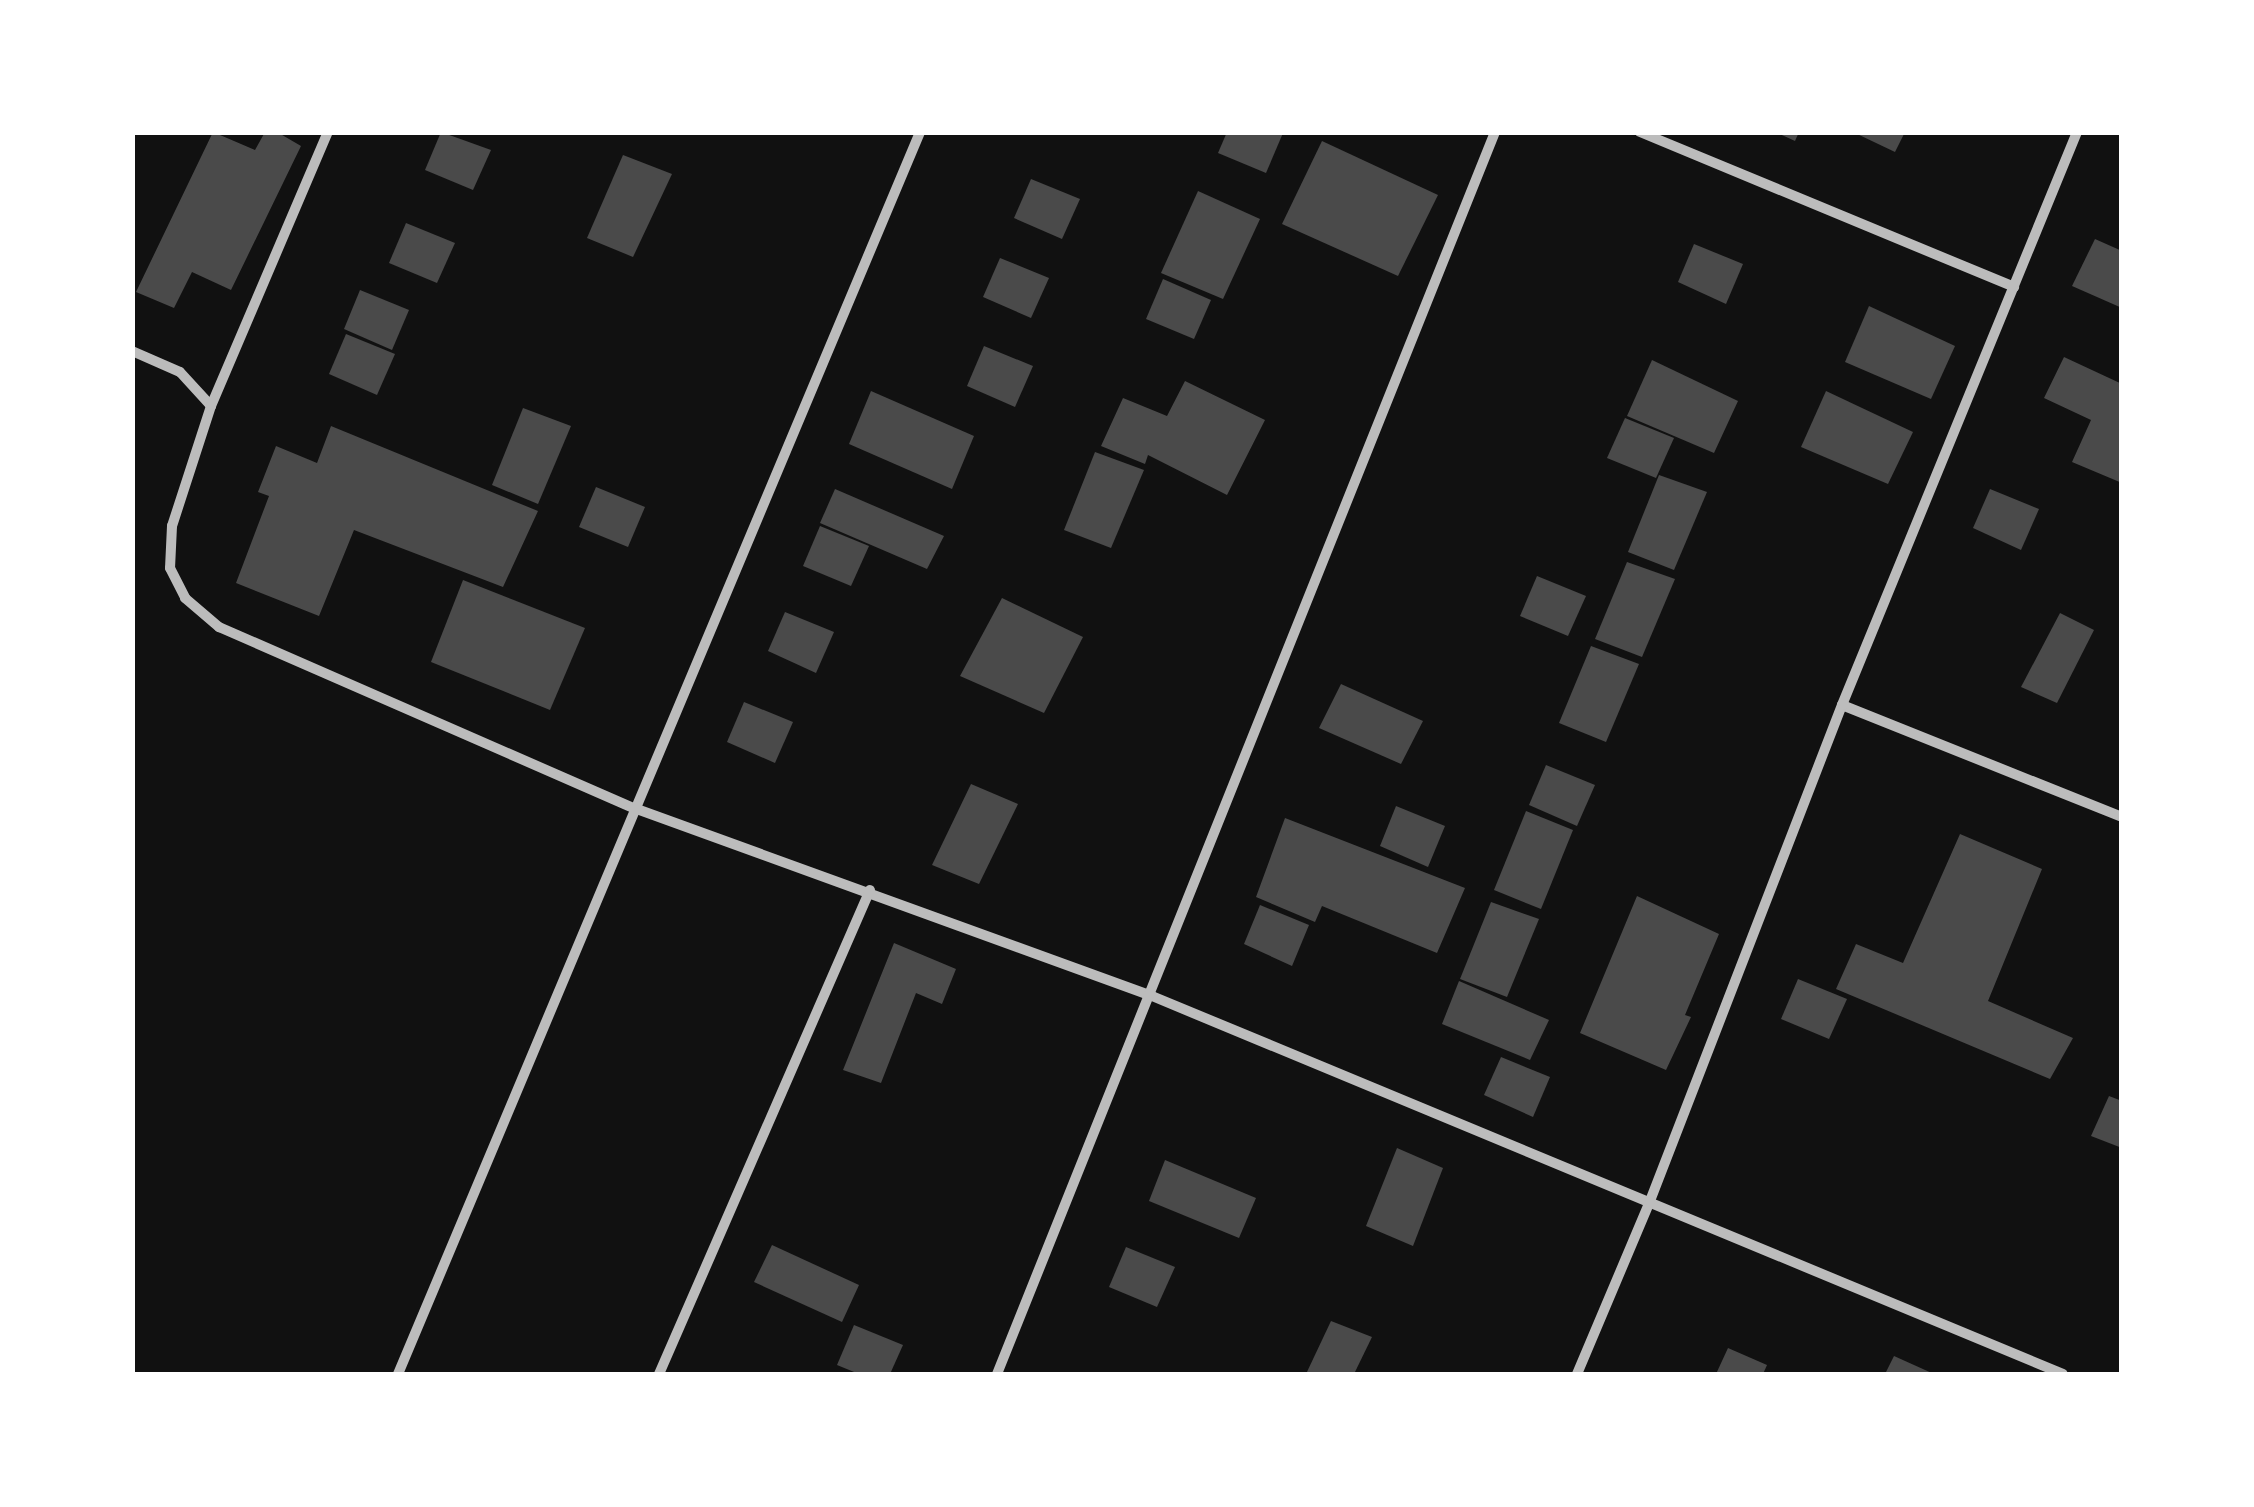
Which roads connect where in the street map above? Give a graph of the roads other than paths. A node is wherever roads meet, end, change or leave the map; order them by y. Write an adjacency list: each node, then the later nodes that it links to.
1 (328, 132): 8 (street)
2 (920, 132): 10 (street)
3 (1495, 132): 13 (street)
4 (1640, 132): 6 (street)
5 (2077, 132): 6 (street)
6 (2014, 286): 9 (street)
7 (132, 351): 8 (street)
8 (211, 406): 10 (street)
9 (1842, 706): 11 (street); 14 (street)
10 (634, 808): 12 (street); 15 (street)
11 (2122, 817)
12 (870, 890): 13 (street); 16 (street)
13 (1152, 996): 14 (street); 17 (street)
14 (1650, 1201): 18 (street); 19 (street)
15 (398, 1374)
16 (658, 1374)
17 (997, 1374)
18 (1577, 1374)
19 (2063, 1374)

